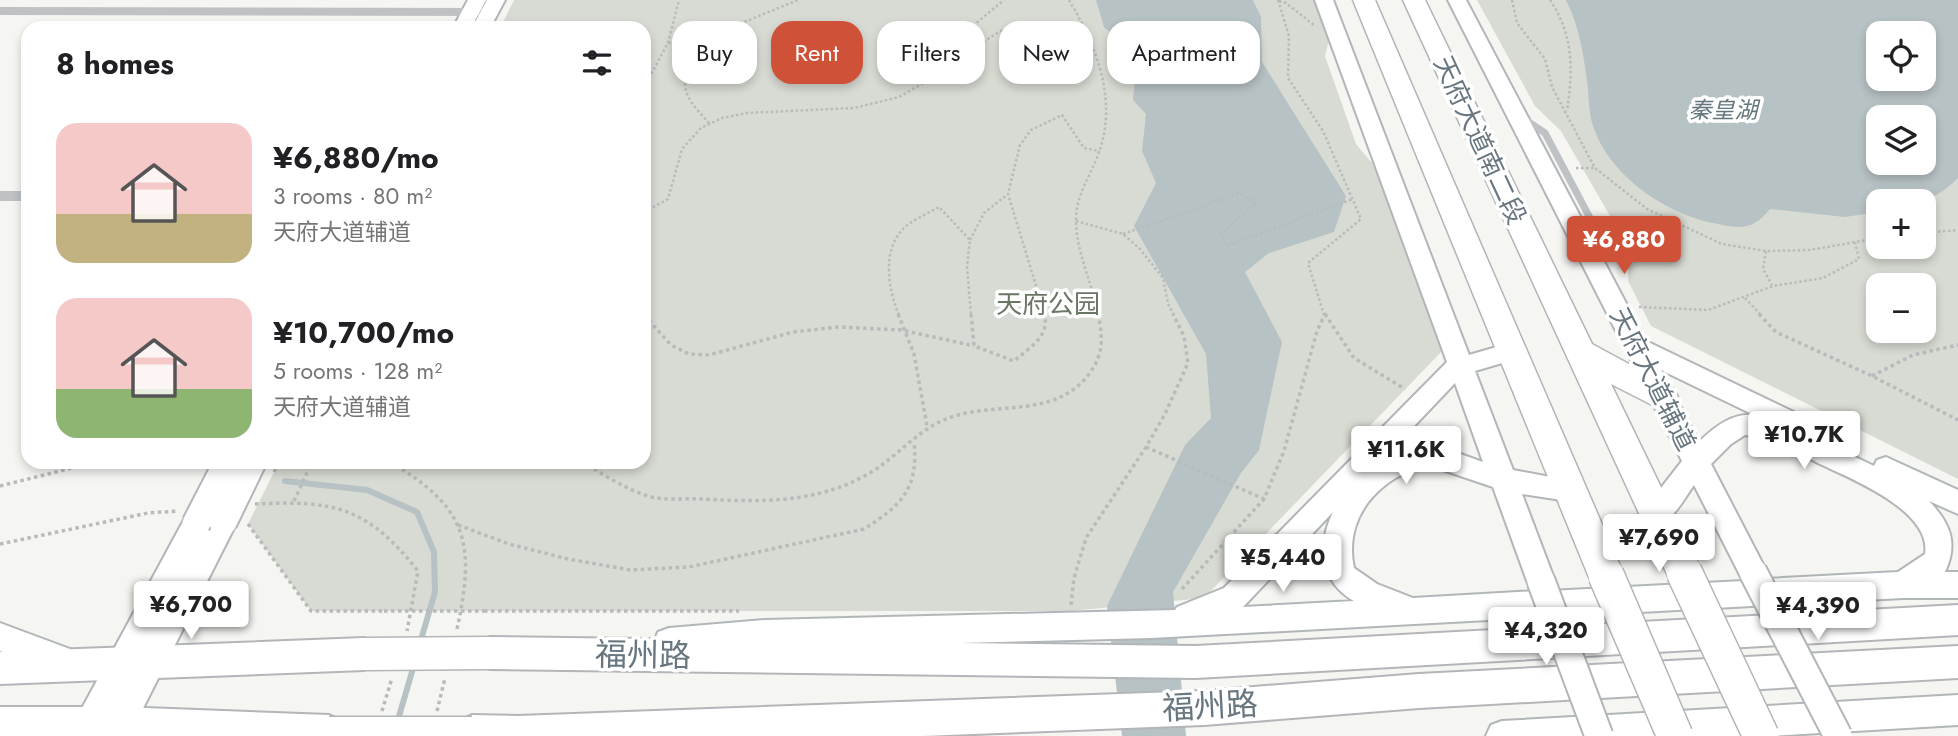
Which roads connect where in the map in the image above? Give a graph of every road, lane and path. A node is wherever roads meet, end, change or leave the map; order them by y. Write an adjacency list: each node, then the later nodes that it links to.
1 (175, 0): 15 (street)
2 (679, 0): 22 (path)
3 (798, 0): 16 (path)
4 (1004, 0): 17 (path)
5 (1069, 0): 20 (path)
6 (1324, 0): 57 (main road)
7 (1364, 0): 55 (highway, 天府大道南二段)
8 (1414, 0): 56 (highway, 天府大道南二段)
9 (1457, 0): 54 (main road, 天府大道辅道)
10 (1512, 0): 28 (path)
11 (1550, 0): 28 (path)
12 (1278, 1): 21 (path); 36 (path)
13 (483, 10): 15 (street)
14 (0, 11): 15 (street)
15 (166, 11)
16 (752, 21)
17 (980, 21)
18 (1026, 21): 19 (path)
19 (1057, 21)
20 (1079, 21)
21 (1319, 29)
22 (668, 43): 23 (path); 25 (path)
23 (672, 43)
24 (1093, 52): 30 (path)
25 (651, 74)
26 (686, 84): 29 (path)
27 (924, 84): 29 (path)
28 (1567, 113): 32 (path)
29 (709, 123): 37 (path)
30 (1100, 151): 33 (path); 38 (path)
31 (1576, 168): 32 (path)
32 (1595, 168): 45 (path)
33 (1008, 194): 42 (path); 53 (path)
34 (0, 196): 35 (street)
35 (21, 196)
36 (1353, 200): 41 (path); 49 (path)
37 (651, 208)
38 (1076, 221): 41 (path); 62 (path)
39 (1958, 230): 40 (path)
40 (1936, 232)
41 (1123, 234): 64 (path)
42 (970, 240): 51 (path); 53 (path)
43 (1866, 240): 44 (path)
44 (1855, 241): 45 (path); 46 (path)
45 (1766, 251): 46 (path)
46 (1773, 286): 47 (path)
47 (1745, 298): 48 (path); 58 (path)
48 (1633, 306)
49 (1325, 313): 60 (path); 75 (path)
50 (651, 323): 51 (path)
51 (902, 330): 53 (path); 62 (path)
52 (1958, 345): 58 (path)
53 (974, 346)
54 (1636, 346): 59 (main road, 天府大道辅道); 77 (main road)
55 (1510, 352): 57 (main road); 74 (highway, 天府大道南二段)
56 (1580, 352): 59 (highway); 79 (highway, 天府大道南二段)
57 (1461, 366): 72 (main road); 89 (main road)
58 (1872, 376): 61 (path)
59 (1662, 397): 65 (main road, 天府大道辅道)
60 (1396, 399)
61 (1958, 420)
62 (927, 427): 63 (path)
63 (914, 442): 70 (path); 71 (path)
64 (1146, 447): 75 (path); 86 (path)
65 (1697, 464): 79 (main road); 82 (main road); 108 (main road, 天府大道辅道, bridge)
66 (68, 469): 73 (path)
67 (227, 469): 80 (main road, bridge)
68 (247, 469): 80 (main road, bridge)
69 (309, 469): 76 (path)
70 (402, 469)
71 (595, 469)
72 (1504, 480): 74 (main road); 87 (main road); 105 (main road, bridge)
73 (0, 486)
74 (1568, 490): 106 (highway, 天府大道南二段, bridge)
75 (1264, 499): 84 (path)
76 (293, 501): 78 (path); 91 (path)
77 (1958, 503)
78 (254, 505)
79 (1657, 514): 107 (highway, 天府大道南二段, bridge)
80 (214, 520): 81 (path); 85 (path, bridge); 94 (main road); 101 (main road)
81 (0, 544)
82 (1903, 585): 83 (main road); 87 (main road)
83 (1958, 585)
84 (1182, 589)
85 (484, 611)
86 (1070, 611)
87 (1418, 613): 89 (main road)
88 (1958, 620): 92 (main road, 福州路)
89 (1150, 625): 92 (main road)
90 (0, 637): 95 (main road)
91 (403, 643)
92 (540, 653): 94 (main road, 福州路, bridge)
93 (1958, 662): 102 (main road, 福州路)
94 (151, 664): 95 (main road, 福州路); 101 (main road)
95 (77, 666): 96 (main road, 福州路)
96 (0, 668)
97 (395, 669): 99 (path)
98 (1958, 710): 104 (main road)
99 (378, 723)
100 (0, 724): 101 (main road, 福州路)
101 (100, 730): 102 (main road, 福州路, bridge); 103 (main road)
102 (526, 735)
103 (43, 736)
104 (1502, 736)
105 (1599, 736)
106 (1675, 736)
107 (1761, 736)
108 (1838, 736)

